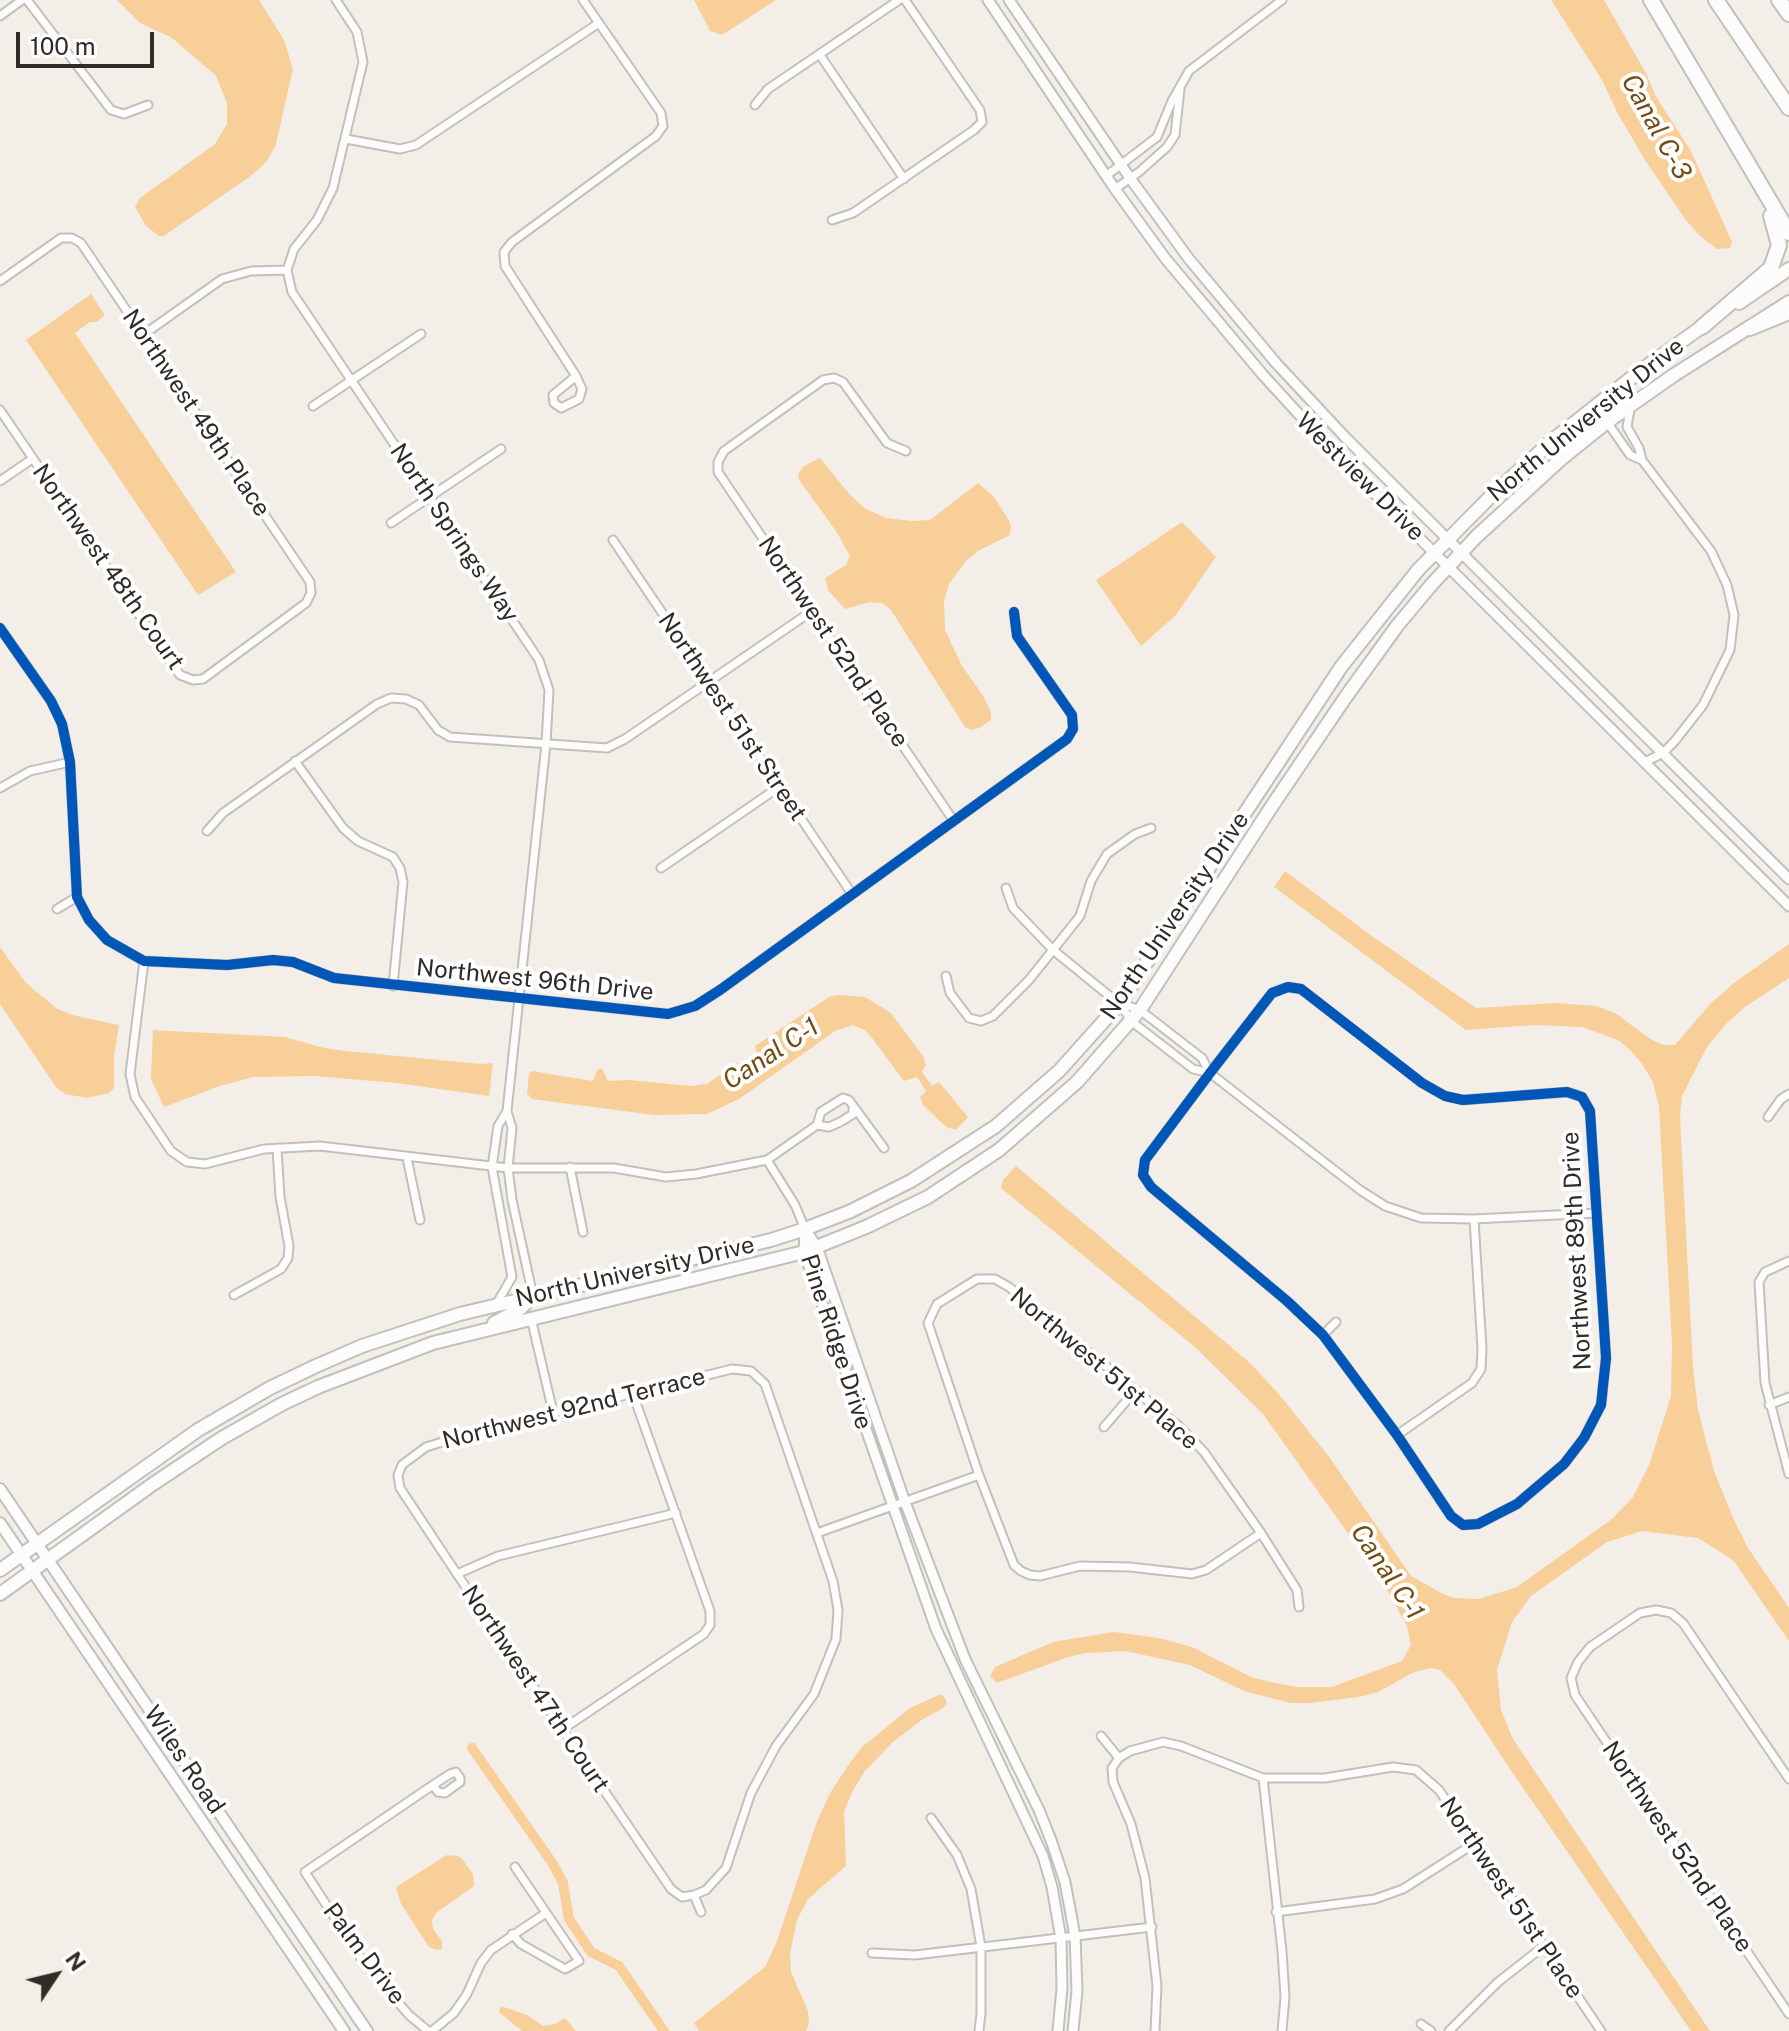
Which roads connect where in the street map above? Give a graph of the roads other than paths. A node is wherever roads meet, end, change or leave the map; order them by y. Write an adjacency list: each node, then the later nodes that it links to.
1 (24, 0): 12 (street); 16 (street)
2 (336, 0): 19 (street)
3 (583, 0): 13 (street)
4 (902, 0): 14 (street); 23 (street)
5 (988, 0): 21 (street, Westview Drive)
6 (1009, 0): 20 (street, Westview Drive)
7 (1282, 0): 15 (street)
8 (1651, 0): 25 (highway)
9 (1716, 0): 18 (highway)
10 (1779, 0): 11 (highway)
11 (1789, 14)
12 (0, 16)
13 (599, 23): 19 (street); 38 (street)
14 (820, 55): 17 (street); 23 (street)
15 (1180, 87): 20 (street); 22 (street)
16 (148, 105)
17 (755, 105)
18 (1789, 108)
19 (346, 139): 29 (street)
20 (1121, 164): 21 (street); 22 (street, Westview Drive)
21 (1106, 176): 24 (street, Westview Drive)
22 (1130, 178): 24 (street); 51 (street, Westview Drive)
23 (904, 179): 26 (street)
24 (1115, 189): 53 (street, Westview Drive)
25 (1761, 189): 27 (highway); 33 (highway)
26 (832, 220)
27 (1789, 233)
28 (1789, 269): 33 (main road, North University Drive)
29 (287, 270): 36 (street); 39 (street, North Springs Way)
30 (0, 281): 36 (street, Northwest 49th Place)
31 (1789, 302): 34 (main road, North University Drive)
32 (1789, 312): 34 (highway)
33 (1702, 327): 37 (main road, North University Drive)
34 (1750, 328): 40 (main road, North University Drive)
35 (421, 334): 39 (street)
36 (143, 335): 59 (street, Northwest 49th Place)
37 (1640, 371): 43 (main road); 51 (main road, North University Drive)
38 (576, 376): 38 (street)
39 (351, 381): 41 (street); 49 (street, North Springs Way)
40 (1632, 404): 43 (main road, North University Drive); 47 (street)
41 (313, 406)
42 (0, 410): 46 (street, Northwest 48th Court)
43 (1607, 422): 47 (street); 54 (main road, North University Drive)
44 (501, 449): 49 (street)
45 (906, 451): 56 (street, Northwest 52nd Place)
46 (32, 459): 48 (street); 59 (street, Northwest 48th Court)
47 (1642, 460): 62 (street)
48 (0, 481)
49 (431, 496): 50 (street); 61 (street, North Springs Way)
50 (391, 523)
51 (1448, 539): 53 (main road, North University Drive); 54 (street, Westview Drive)
52 (613, 540): 60 (street, Northwest 51st Street)
53 (1435, 553): 55 (street, Westview Drive); 67 (main road, North University Drive)
54 (1462, 553): 55 (main road, North University Drive); 62 (street, Westview Drive)
55 (1449, 567): 65 (street, Westview Drive); 70 (main road, North University Drive)
56 (812, 611): 60 (street); 71 (street, Northwest 52nd Place)
57 (1014, 612): 71 (street, Northwest 96th Drive)
58 (0, 629): 64 (street)
59 (193, 680)
60 (708, 681): 61 (street); 68 (street, Northwest 51st Street)
61 (546, 744): 63 (street); 85 (street, North Springs Way)
62 (1663, 753): 65 (street); 66 (street); 75 (street, Westview Drive)
63 (295, 761): 73 (street); 84 (street)
64 (70, 762): 69 (street); 78 (street)
65 (1645, 762): 66 (street, Westview Drive)
66 (1655, 772): 79 (street, Westview Drive)
67 (1271, 774): 70 (main road); 86 (main road, North University Drive)
68 (779, 787): 74 (street); 77 (street, Northwest 51st Street)
69 (0, 788)
70 (1272, 806): 87 (main road, North University Drive)
71 (953, 820): 77 (street, Northwest 96th Drive)
72 (1151, 828): 81 (street)
73 (207, 831)
74 (661, 868)
75 (1789, 879)
76 (1006, 888): 81 (street)
77 (852, 894): 85 (street, Northwest 96th Drive)
78 (77, 897): 80 (street); 82 (street)
79 (1789, 906)
80 (57, 909)
81 (1053, 950): 83 (street); 86 (street)
82 (144, 961): 84 (street, Northwest 96th Drive); 96 (street)
83 (946, 976)
84 (393, 986): 85 (street, Northwest 96th Drive)
85 (519, 1000): 93 (street, North Springs Way)
86 (1120, 1003): 87 (street); 87 (street); 106 (main road, North University Drive)
87 (1136, 1016): 88 (street); 89 (street); 108 (main road, North University Drive)
88 (1180, 1041): 89 (street); 90 (street)
89 (1172, 1053): 90 (street)
90 (1210, 1073): 103 (street, Northwest 89th Drive); 104 (street); 118 (street)
91 (1789, 1094): 94 (street)
92 (853, 1106): 95 (street); 95 (street); 97 (street)
93 (507, 1111): 100 (street, North Springs Way); 102 (street, North Springs Way)
94 (1768, 1117)
95 (817, 1125): 99 (street)
96 (277, 1148): 98 (street); 112 (street)
97 (884, 1148)
98 (407, 1158): 100 (street); 105 (street)
99 (767, 1160): 101 (street); 106 (street)
100 (492, 1167): 102 (street); 114 (street, North Springs Way)
101 (570, 1167): 102 (street); 107 (street)
102 (508, 1168): 113 (street, North Springs Way)
103 (1597, 1213): 104 (street); 125 (street, Northwest 89th Drive)
104 (1474, 1219): 125 (street)
105 (420, 1220)
106 (805, 1229): 108 (street, Pine Ridge Drive); 109 (street, Pine Ridge Drive); 111 (main road, North University Drive)
107 (583, 1232)
108 (817, 1247): 109 (main road, North University Drive); 130 (street, Pine Ridge Drive)
109 (804, 1252): 115 (main road, North University Drive); 131 (street, Pine Ridge Drive)
110 (1789, 1261): 122 (street)
111 (585, 1284): 113 (main road, North University Drive); 115 (main road)
112 (234, 1295)
113 (533, 1296): 114 (main road, North University Drive); 117 (main road)
114 (496, 1305): 136 (main road, North University Drive)
115 (531, 1318): 117 (main road, North University Drive); 123 (street)
116 (1336, 1322): 118 (street)
117 (489, 1328): 138 (main road, North University Drive)
118 (1323, 1335): 125 (street)
119 (1135, 1391): 124 (street); 128 (street, Northwest 51st Place); 135 (street, Northwest 51st Place)
120 (633, 1394): 123 (street, Northwest 92nd Terrace); 132 (street); 134 (street, Northwest 92nd Terrace)
121 (1789, 1397): 122 (street)
122 (1769, 1405): 127 (street)
123 (553, 1412): 126 (street, Northwest 92nd Terrace)
124 (1104, 1427)
125 (1397, 1435)
126 (402, 1465): 141 (street, Northwest 47th Court)
127 (1789, 1474)
128 (979, 1475): 130 (street); 135 (street)
129 (0, 1489): 136 (main road, Wiles Road)
130 (905, 1502): 131 (street); 159 (street, Pine Ridge Drive)
131 (891, 1507): 134 (street); 160 (street, Pine Ridge Drive)
132 (676, 1513): 141 (street); 144 (street)
133 (0, 1523): 137 (main road, Wiles Road)
134 (817, 1533): 153 (street)
135 (1261, 1533): 143 (street, Northwest 51st Place)
136 (37, 1544): 137 (main road, North University Drive); 138 (main road, Wiles Road)
137 (21, 1555): 139 (main road, North University Drive); 140 (main road, Wiles Road)
138 (48, 1559): 140 (main road, North University Drive); 168 (main road, Wiles Road)
139 (0, 1570)
140 (32, 1571): 142 (main road, North University Drive); 167 (main road, Wiles Road)
141 (457, 1574): 144 (street, Northwest 47th Court)
142 (0, 1594)
143 (1299, 1607)
144 (563, 1729): 153 (street, Northwest 47th Court)
145 (1101, 1736): 146 (street)
146 (1119, 1758): 147 (street); 157 (street)
147 (1263, 1778): 151 (street, Northwest 51st Place); 155 (street)
148 (1789, 1779): 164 (street, Northwest 52nd Place)
149 (433, 1785): 165 (street, Palm Drive)
150 (931, 1818): 162 (street)
151 (1475, 1843): 155 (street); 161 (street, Northwest 51st Place)
152 (515, 1867): 156 (street)
153 (694, 1895): 154 (street)
154 (701, 1912)
155 (1276, 1912): 175 (street)
156 (546, 1913): 158 (street); 158 (street)
157 (1152, 1927): 159 (street); 174 (street)
158 (512, 1934): 170 (street)
159 (1075, 1936): 160 (street); 173 (street, Pine Ridge Drive)
160 (1061, 1939): 162 (street); 172 (street, Pine Ridge Drive)
161 (1544, 1946): 177 (street); 178 (street, Northwest 51st Place)
162 (981, 1947): 163 (street); 171 (street)
163 (872, 1953)
164 (1788, 2011)
165 (418, 2022): 169 (street); 170 (street, Palm Drive)
166 (1421, 2024): 176 (street)
167 (344, 2031)
168 (367, 2031)
169 (411, 2031)
170 (430, 2031)
171 (979, 2031)
172 (1058, 2031)
173 (1073, 2031)
174 (1155, 2031)
175 (1282, 2031)
176 (1431, 2031)
177 (1449, 2031)
178 (1601, 2031)

